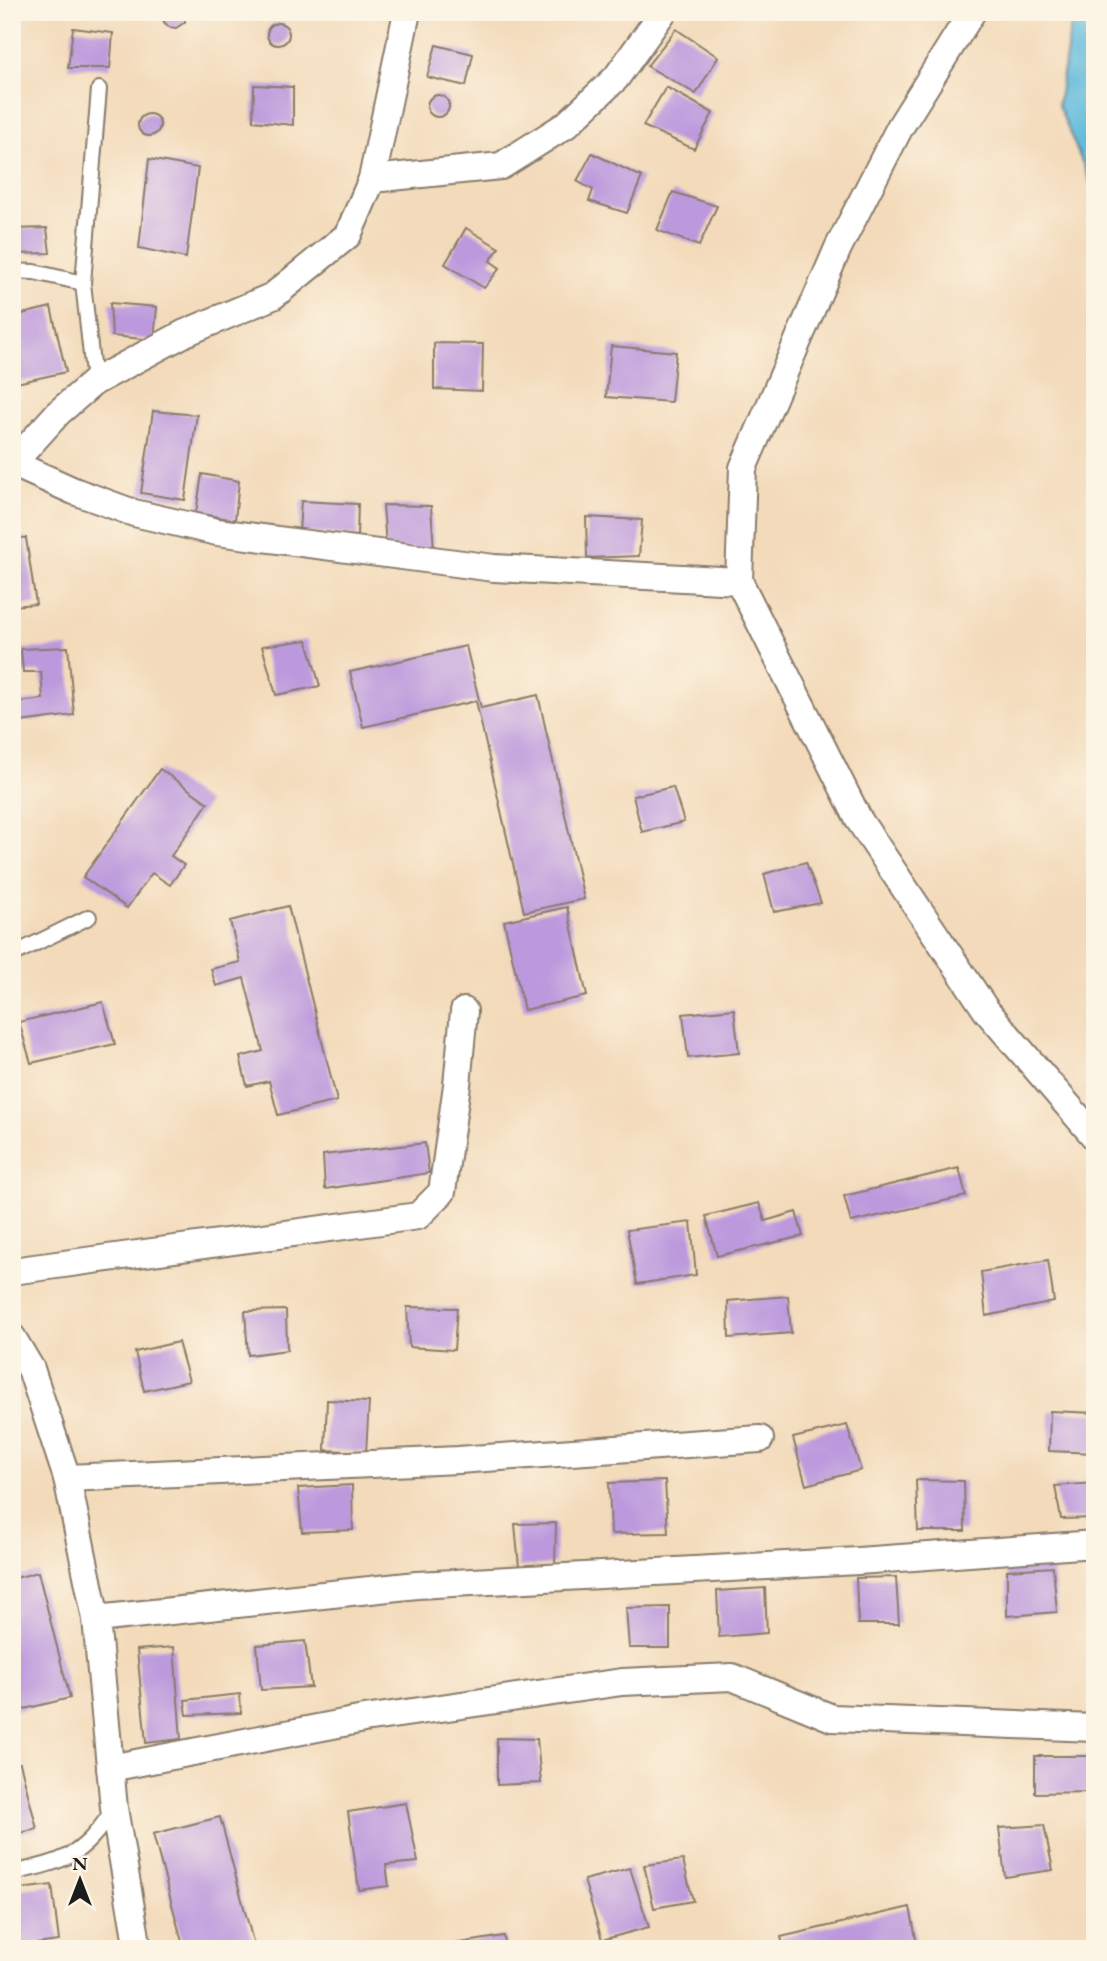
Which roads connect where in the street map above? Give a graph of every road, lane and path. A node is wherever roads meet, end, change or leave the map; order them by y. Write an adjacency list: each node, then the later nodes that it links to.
1 (407, 12): 5 (street)
2 (663, 12): 5 (street)
3 (972, 12): 10 (street)
4 (99, 89): 7 (lane)
5 (372, 179): 8 (street)
6 (12, 271): 7 (lane)
7 (83, 283): 8 (lane)
8 (94, 383): 9 (street)
9 (13, 464): 10 (street)
10 (739, 581): 14 (street)
11 (89, 917): 12 (lane)
12 (12, 955)
13 (464, 1011): 15 (street)
14 (1095, 1137)
15 (12, 1272)
16 (12, 1337): 18 (street)
17 (760, 1439): 18 (street)
18 (67, 1478): 20 (street)
19 (1095, 1544): 20 (street)
20 (96, 1619): 22 (street)
21 (1095, 1728): 22 (street)
22 (110, 1768): 23 (street)
23 (114, 1808): 24 (lane); 25 (street)
24 (12, 1873)
25 (138, 1949)

